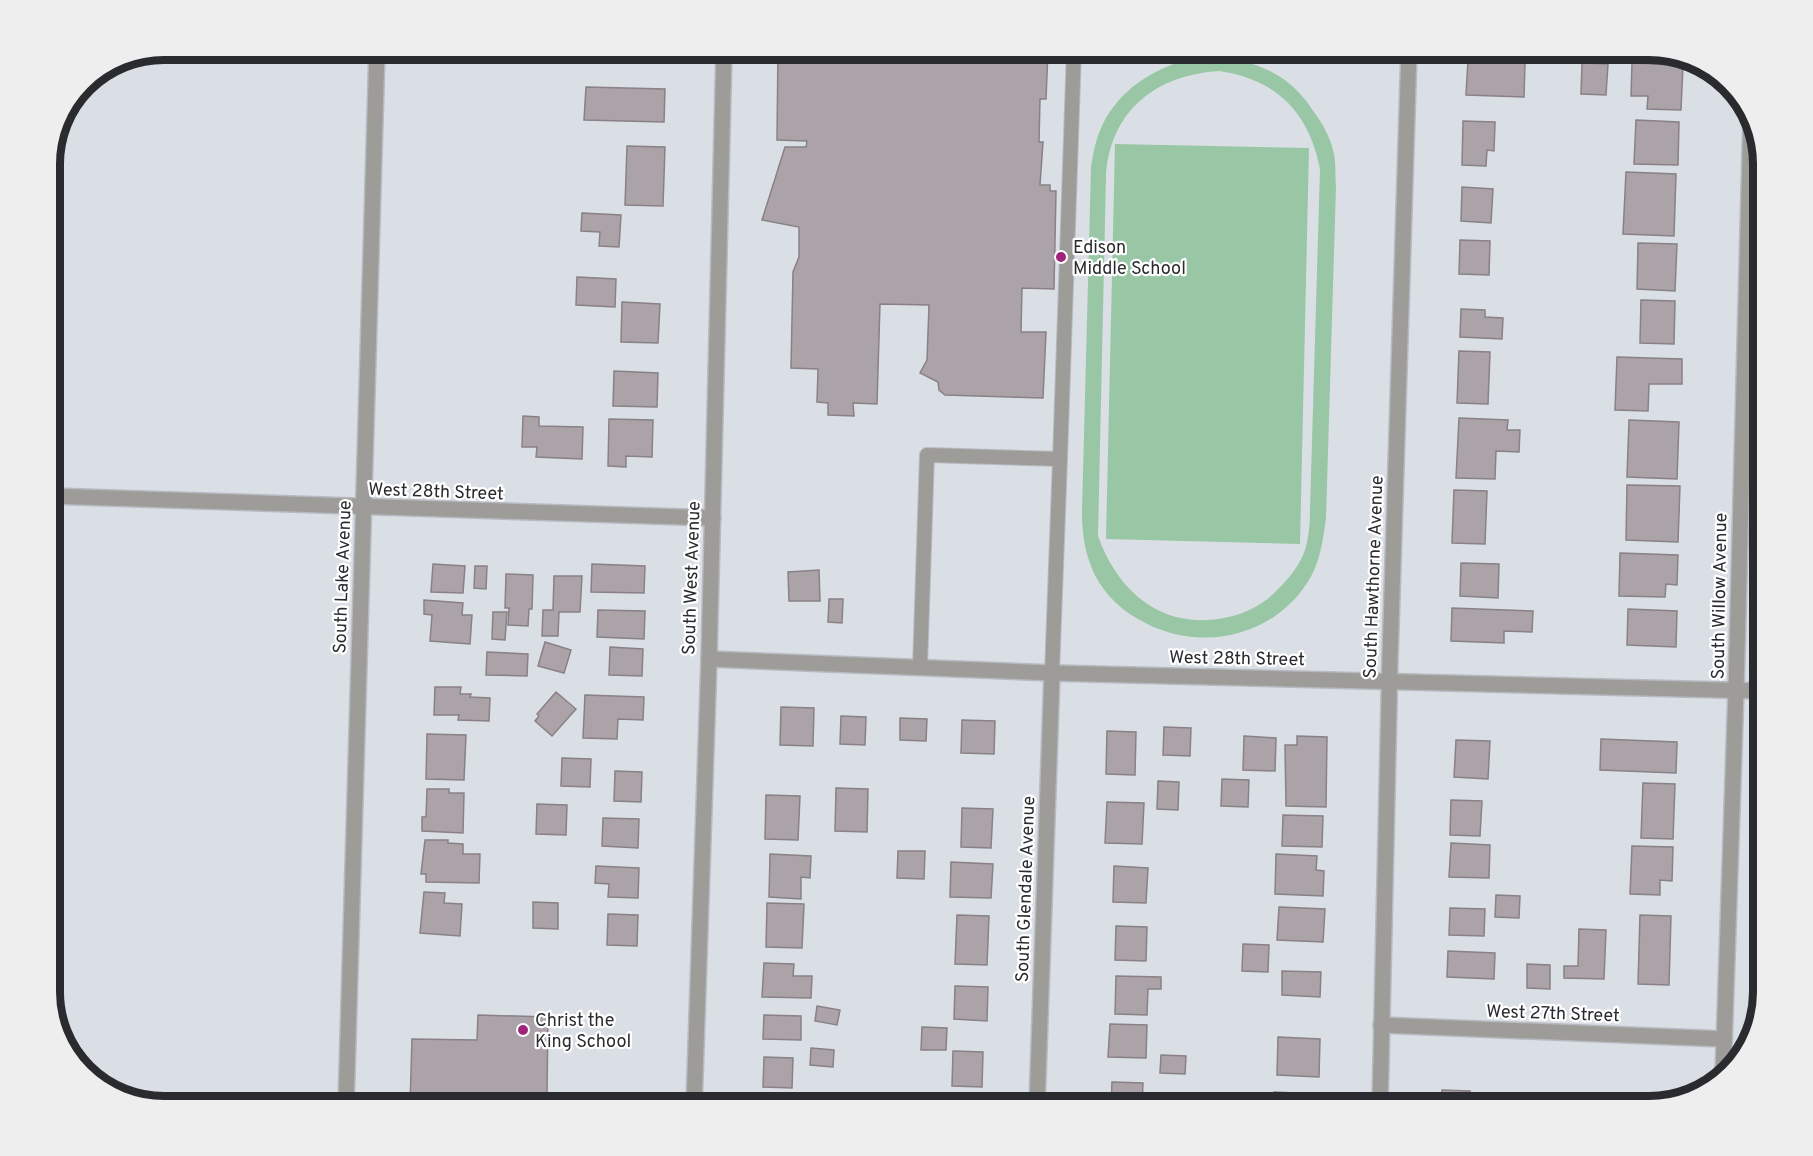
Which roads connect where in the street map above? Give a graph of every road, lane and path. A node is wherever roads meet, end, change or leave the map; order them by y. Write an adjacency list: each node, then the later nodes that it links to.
1 (377, 60): 8 (street, South Lake Avenue)
2 (724, 60): 9 (street, South West Avenue)
3 (1074, 60): 6 (lane)
4 (1409, 60): 13 (street, South Hawthorne Avenue)
5 (1750, 143): 14 (street, South Willow Avenue)
6 (1060, 459): 11 (lane); 12 (lane)
7 (60, 496): 8 (street, West 28th Street)
8 (364, 508): 9 (street, West 28th Street); 19 (street, South Lake Avenue)
9 (713, 518): 10 (street, South West Avenue)
10 (709, 659): 11 (street, West 28th Street); 20 (street, South West Avenue)
11 (920, 667): 12 (street, West 28th Street)
12 (1052, 673): 13 (street, West 28th Street); 21 (street, South Glendale Avenue)
13 (1390, 682): 14 (street, West 28th Street); 16 (street, South Hawthorne Avenue)
14 (1736, 690): 15 (street, West 28th Street); 17 (street, South Willow Avenue)
15 (1753, 691)
16 (1381, 1025): 17 (street, West 27th Street); 22 (street, South Hawthorne Avenue)
17 (1724, 1039): 18 (street, South Willow Avenue)
18 (1723, 1065)
19 (346, 1096)
20 (694, 1096)
21 (1037, 1096)
22 (1380, 1096)

